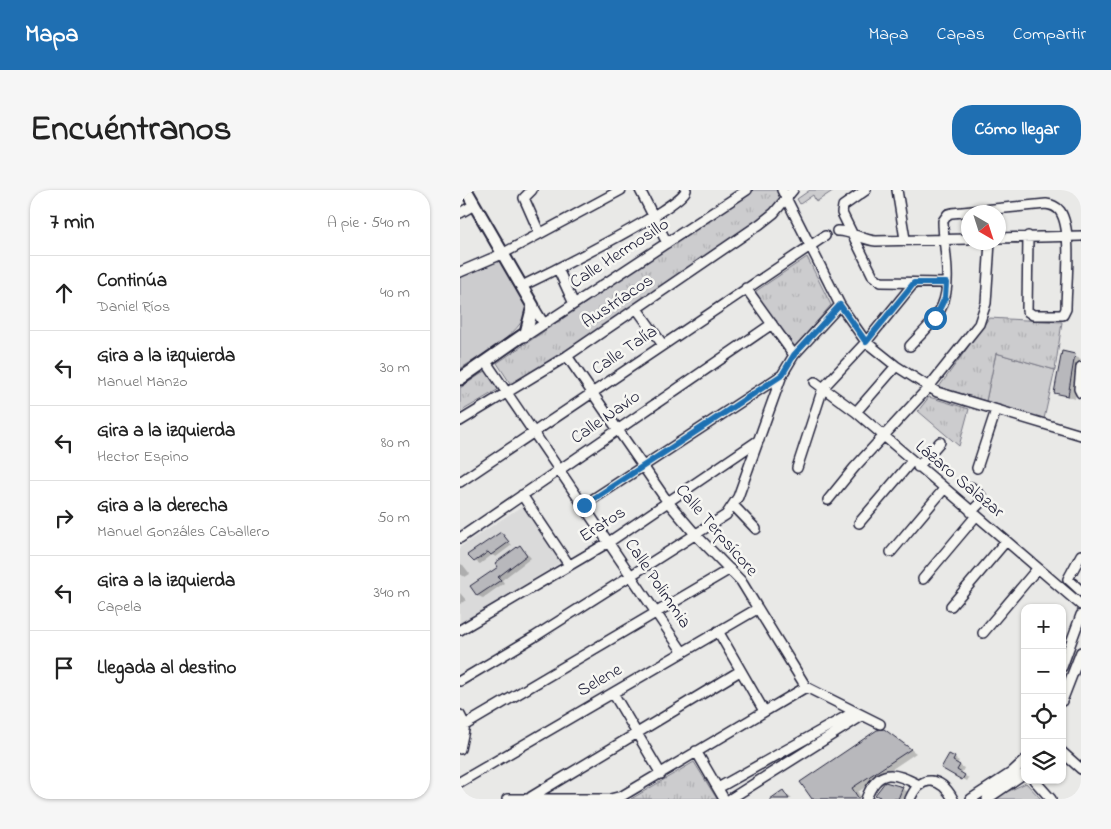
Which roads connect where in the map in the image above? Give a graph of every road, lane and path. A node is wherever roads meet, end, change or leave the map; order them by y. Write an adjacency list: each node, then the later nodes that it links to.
1 (466, 190): 12 (main road)
2 (532, 190): 16 (street)
3 (621, 190): 16 (street)
4 (640, 190): 14 (street)
5 (686, 190): 14 (street)
6 (747, 190): 10 (street, Calle Hermosillo)
7 (793, 190): 11 (street)
8 (866, 190): 19 (street)
9 (898, 190): 23 (street)
10 (735, 193): 26 (street, Calle Hermosillo)
11 (783, 194): 27 (street); 39 (street, Austríacos)
12 (474, 205): 13 (street); 29 (main road)
13 (460, 213)
14 (654, 215): 26 (street); 30 (street)
15 (837, 231): 19 (street)
16 (539, 232): 29 (street)
17 (1067, 235): 20 (street); 20 (street); 21 (street); 24 (street)
18 (826, 236): 27 (street, Calle Talía)
19 (853, 236): 23 (street); 32 (street)
20 (1028, 236): 22 (street)
21 (1081, 236)
22 (1006, 237)
23 (905, 239): 24 (street)
24 (946, 239): 25 (street); 33 (street)
25 (961, 239)
26 (667, 243): 36 (street, Calle Hermosillo)
27 (808, 246): 35 (street, Calle Talía); 37 (street)
28 (989, 250): 55 (street)
29 (502, 254): 31 (street); 34 (main road)
30 (558, 269): 34 (street); 36 (street)
31 (460, 272)
32 (914, 283): 33 (street); 42 (street)
33 (946, 283): 45 (street)
34 (522, 286): 38 (main road)
35 (746, 288): 41 (street); 44 (street, Calle Talía)
36 (574, 304): 40 (street, Calle Hermosillo)
37 (840, 305): 42 (street); 46 (street)
38 (533, 306): 40 (street); 43 (main road)
39 (637, 309): 44 (street); 47 (street, Austríacos)
40 (544, 324): 43 (street, Calle Hermosillo)
41 (772, 324): 46 (street); 62 (street, Calle Navío)
42 (866, 342): 49 (street); 54 (street)
43 (511, 345): 48 (main road)
44 (663, 346): 56 (street, Calle Talía)
45 (910, 346)
46 (794, 355): 51 (street)
47 (567, 356): 56 (street, Calle Terpsícore); 58 (street, Austríacos)
48 (486, 362): 52 (main road); 58 (street, Calle Polimmia)
49 (896, 366): 55 (street); 60 (street)
50 (1081, 367): 57 (street)
51 (782, 375): 66 (street); 69 (street)
52 (460, 379)
53 (815, 382): 54 (street, Lázaro Salazar)
54 (823, 388): 60 (street, Lázaro Salazar); 70 (street)
55 (928, 388): 59 (street); 65 (street)
56 (593, 393): 62 (street, Calle Terpsícore); 63 (street, Calle Talía)
57 (1081, 393)
58 (506, 394): 61 (street, Austríacos); 63 (street, Calle Polimmia)
59 (996, 410): 64 (street); 71 (street)
60 (856, 412): 65 (street, Lázaro Salazar)
61 (460, 421)
62 (617, 429): 69 (street, Calle Terpsícore); 72 (street, Calle Navío)
63 (532, 433): 72 (street, Calle Polimmia); 73 (street, Calle Talía)
64 (1081, 435)
65 (882, 437): 68 (street, Lázaro Salazar); 77 (street)
66 (759, 440): 78 (street, Eratos); 80 (street)
67 (940, 442): 68 (street)
68 (915, 464): 75 (street, Lázaro Salazar); 82 (street)
69 (643, 465): 78 (street, Calle Terpsícore); 79 (street)
70 (797, 468)
71 (977, 468)
72 (560, 470): 76 (street, Calle Navío); 79 (street, Calle Polimmia)
73 (460, 482)
74 (970, 487): 81 (street)
75 (944, 489): 81 (street, Lázaro Salazar); 88 (street)
76 (522, 495): 85 (street, Calle Navío); 90 (street)
77 (828, 500)
78 (667, 501): 84 (street, Calle Terpsícore); 87 (street, Eratos)
79 (584, 505): 87 (street, Calle Polimmia)
80 (734, 506): 83 (street); 84 (street)
81 (973, 514): 86 (street, Lázaro Salazar); 94 (street)
82 (859, 524)
83 (756, 529)
84 (696, 535): 91 (street, Calle Terpsícore); 93 (street)
85 (460, 538)
86 (1006, 541): 92 (street, Lázaro Salazar); 96 (street)
87 (609, 542): 90 (street, Eratos); 93 (street, Calle Polimmia)
88 (891, 552)
89 (1081, 555): 95 (street)
90 (569, 565): 101 (street, Eratos)
91 (730, 569): 98 (street, Calle Terpsícore); 99 (street)
92 (1037, 569): 97 (street, Lázaro Salazar); 104 (street)
93 (630, 576): 99 (street, Calle Polimmia); 109 (street)
94 (923, 579)
95 (1081, 591)
96 (951, 606)
97 (1081, 606)
98 (757, 609): 103 (street, Selene); 110 (street, Calle Terpsícore)
99 (656, 614): 105 (street, Calle Polimmia); 117 (street)
100 (1081, 614): 102 (street)
101 (460, 630)
102 (1079, 630): 107 (street)
103 (718, 632): 105 (street, Selene); 108 (street)
104 (983, 633)
105 (682, 651): 111 (street, Selene)
106 (1081, 652): 112 (street)
107 (1066, 658)
108 (740, 671): 113 (street); 118 (street)
109 (460, 681)
110 (806, 687): 113 (street); 114 (street)
111 (613, 693): 118 (street); 126 (street, Selene)
112 (1065, 694)
113 (764, 711): 120 (street)
114 (858, 714): 116 (street); 129 (street); 133 (street)
115 (460, 715): 117 (street)
116 (880, 724)
117 (463, 727): 119 (street)
118 (636, 732): 125 (street); 130 (street)
119 (460, 749)
120 (696, 751): 125 (street); 129 (street)
121 (1066, 756): 123 (street)
122 (1021, 769): 137 (street)
123 (1081, 769)
124 (1021, 770): 138 (street)
125 (661, 774): 130 (street)
126 (460, 782)
127 (1038, 784): 139 (street)
128 (919, 785): 134 (street); 135 (street); 136 (street)
129 (718, 788): 132 (street)
130 (530, 798): 131 (street)
131 (507, 799)
132 (724, 799)
133 (730, 799)
134 (866, 799)
135 (910, 799)
136 (953, 799)
137 (971, 799)
138 (987, 799)
139 (1051, 799)

